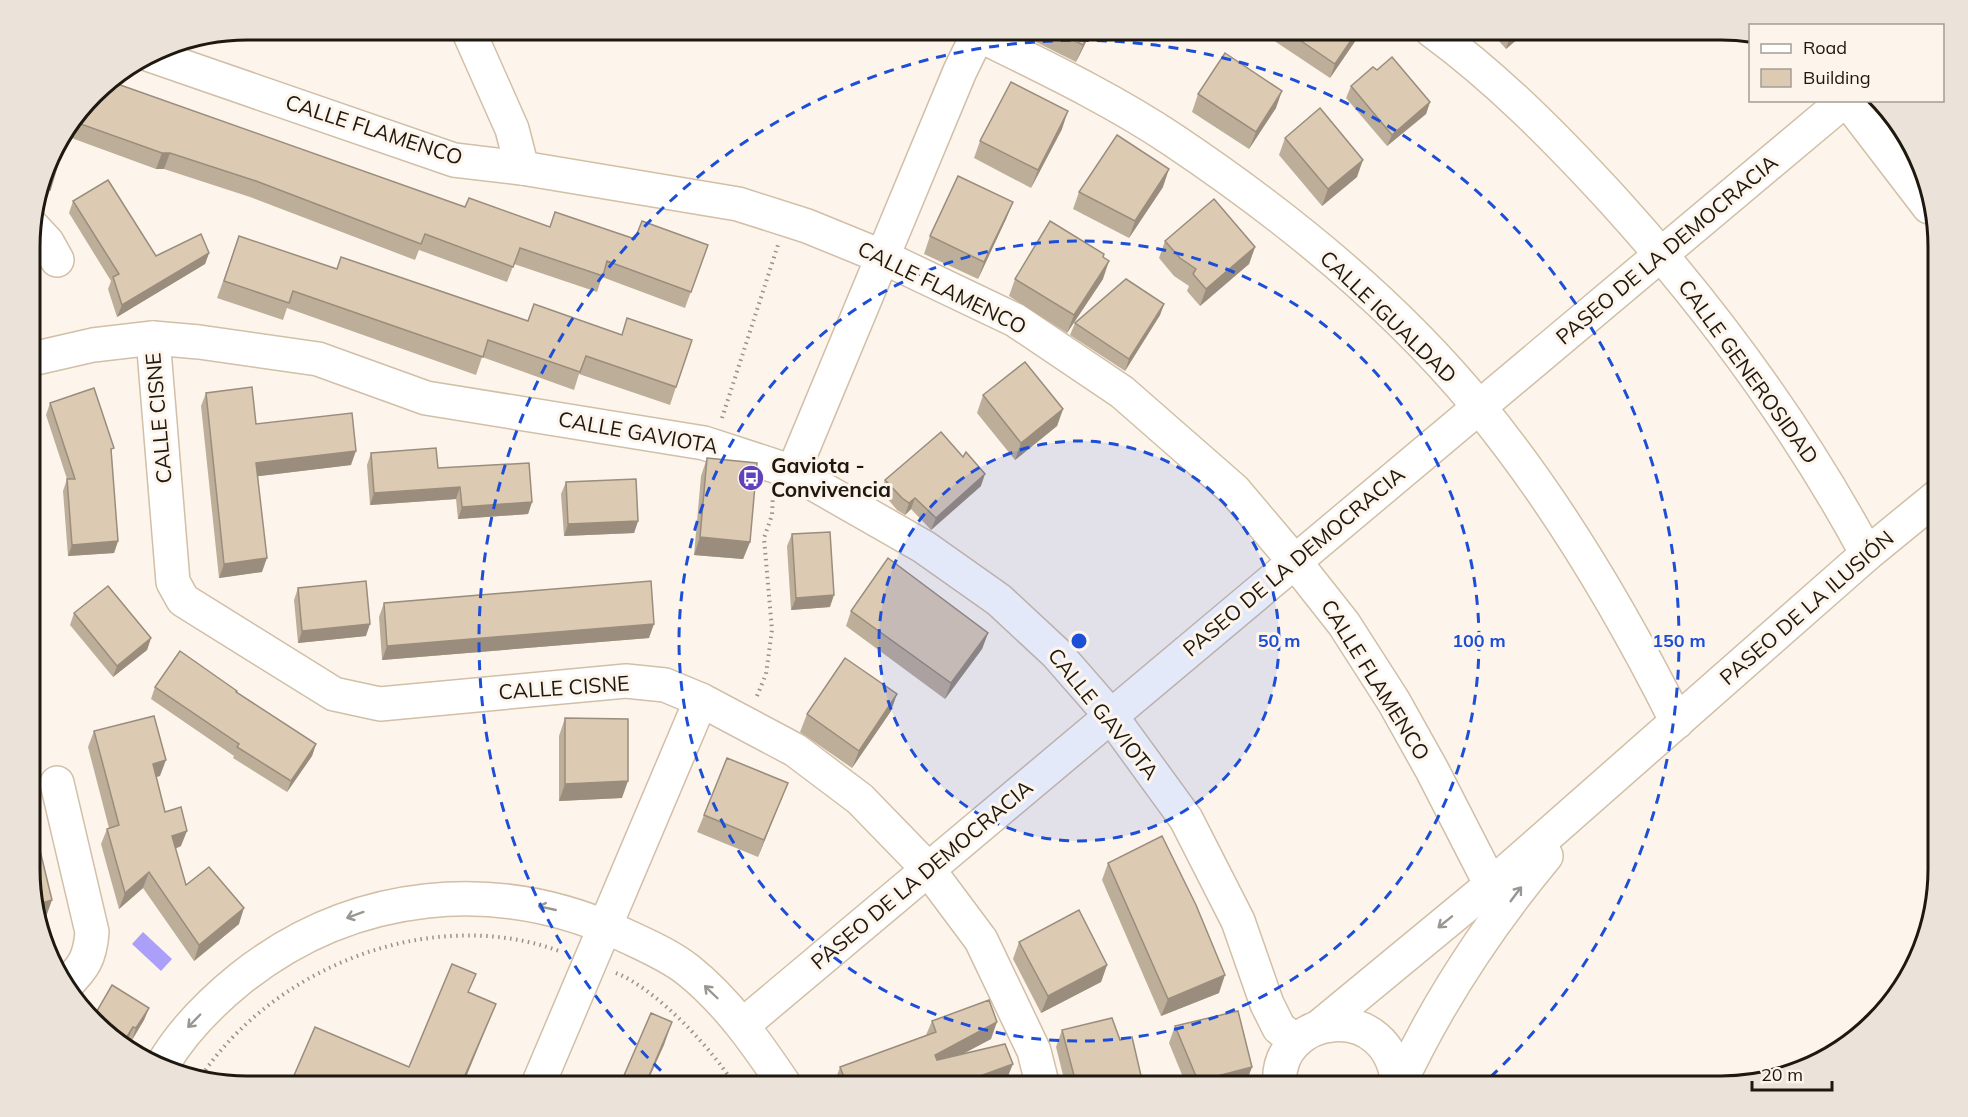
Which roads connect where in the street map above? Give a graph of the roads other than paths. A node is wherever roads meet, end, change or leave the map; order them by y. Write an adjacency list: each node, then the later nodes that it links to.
1 (473, 40): 8 (street)
2 (976, 40): 12 (street)
3 (994, 40): 16 (street, CALLE IGUALDAD)
4 (1444, 40): 11 (street, CALLE GENEROSIDAD)
5 (162, 59): 8 (street, CALLE FLAMENCO)
6 (1844, 102): 11 (street, PASEO DE LA DEMOCRACIA)
7 (1848, 102): 9 (street)
8 (522, 168): 12 (street, CALLE FLAMENCO)
9 (1921, 197)
10 (41, 236): 13 (street)
11 (1662, 254): 16 (street, PASEO DE LA DEMOCRACIA); 19 (street, CALLE GENEROSIDAD)
12 (883, 257): 17 (street); 20 (street, CALLE FLAMENCO)
13 (57, 260)
14 (153, 338): 15 (street, CALLE GAVIOTA); 17 (street, CALLE GAVIOTA); 21 (street, CALLE CISNE)
15 (40, 357)
16 (1480, 407): 20 (street, PASEO DE LA DEMOCRACIA); 23 (street, CALLE IGUALDAD)
17 (783, 468): 22 (street, CALLE GAVIOTA)
18 (1927, 505): 19 (street, PASEO DE LA ILUSIÓN)
19 (1867, 554): 23 (street, PASEO DE LA ILUSIÓN)
20 (1295, 562): 22 (street, PASEO DE LA DEMOCRACIA); 26 (street, CALLE FLAMENCO)
21 (700, 700): 25 (street, CALLE CISNE); 27 (street)
22 (1111, 716): 25 (street, PASEO DE LA DEMOCRACIA); 30 (street, CALLE GAVIOTA)
23 (1677, 722): 26 (street, PASEO DE LA ILUSIÓN); 31 (street, PASEO DE LA ILUSIÓN, one-way to 23)
24 (57, 783): 28 (street)
25 (928, 869): 29 (street, PASEO DE LA DEMOCRACIA); 35 (street, CALLE CISNE)
26 (1491, 885): 30 (street, PASEO DE LA ILUSIÓN, one-way to 30); 31 (street, PASEO DE LA ILUSIÓN)
27 (603, 925): 29 (street, one-way to 27); 32 (street, one-way to 32); 33 (street)
28 (72, 979)
29 (744, 1024): 34 (street)
30 (1307, 1034): 36 (street, PASEO DE LA ILUSIÓN); 37 (street, PASEO DE LA ILUSIÓN)
31 (1420, 1040): 38 (street, PASEO DE LA ILUSIÓN)
32 (165, 1060)
33 (542, 1076)
34 (779, 1076)
35 (1040, 1076)
36 (1279, 1076)
37 (1396, 1076)
38 (1403, 1076)

